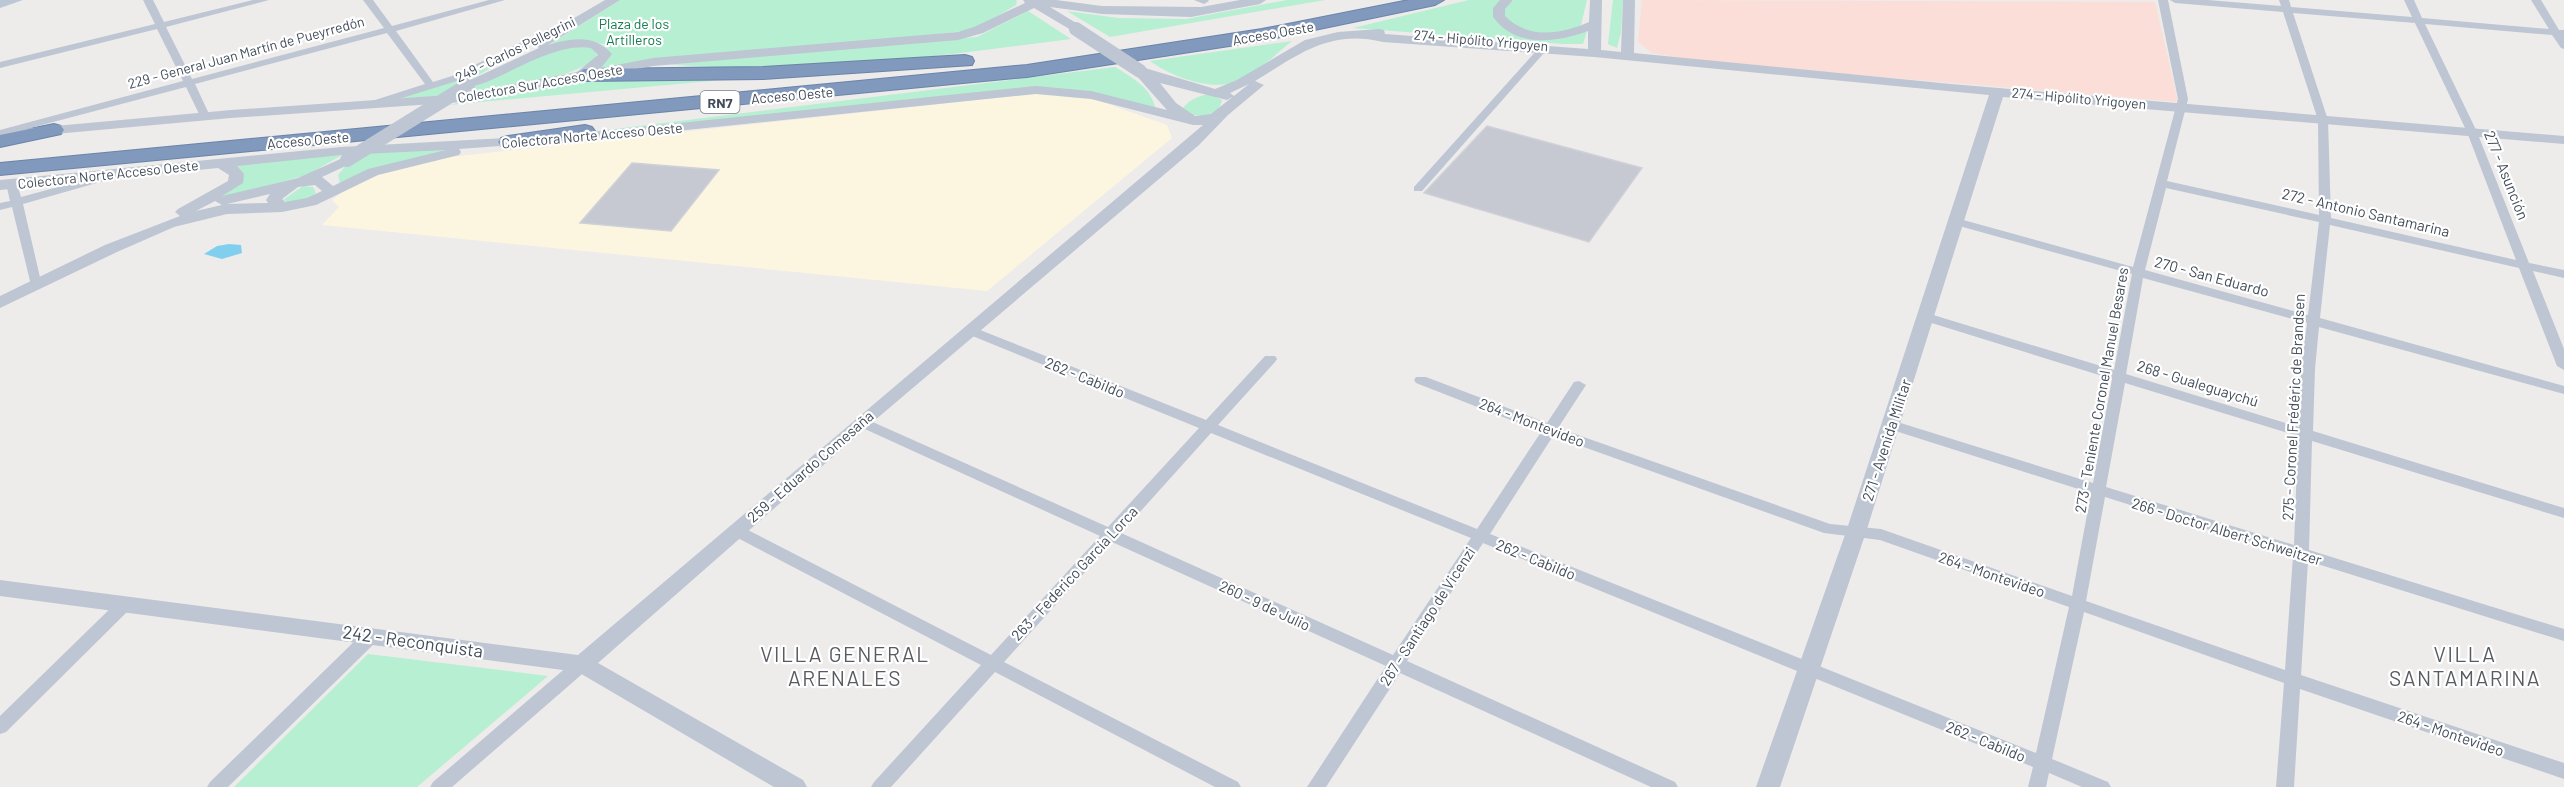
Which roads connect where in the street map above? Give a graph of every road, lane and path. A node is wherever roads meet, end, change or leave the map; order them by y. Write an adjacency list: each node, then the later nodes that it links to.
1 (16, 0): 18 (main road)
2 (148, 0): 24 (street)
3 (264, 0): 24 (street)
4 (368, 0): 25 (street)
5 (500, 0): 25 (street, 229 - General Juan Martín de Pueyrredón)
6 (614, 0): 21 (street, 249 - Carlos Pellegrini)
7 (1260, 0): 19 (street)
8 (1369, 0): 34 (highway, Acceso Oeste / RN7)
9 (1435, 0): 36 (highway, Acceso Oeste / RN7)
10 (1507, 0): 23 (street)
11 (1596, 0): 23 (street)
12 (1629, 0): 32 (street)
13 (2163, 0): 46 (street, 273 - Teniente Coronel Manuel Besares)
14 (2175, 0): 20 (street)
15 (2409, 0): 22 (street, 277 - Asunción)
16 (2536, 0): 26 (street)
17 (1037, 1): 19 (street); 37 (street, bridge); 38 (street, Colectora Sur Acceso Oeste)
18 (0, 4)
19 (1204, 4)
20 (2286, 5): 22 (street); 50 (street, 275 - Coronel Frédéric de Brandsen)
21 (597, 9): 41 (street, 249 - Carlos Pellegrini); 42 (street, 249 - Carlos Pellegrini)
22 (2418, 21): 26 (street); 52 (street, 277 - Asunción)
23 (1597, 23): 31 (street)
24 (160, 25): 35 (street); 39 (street)
25 (389, 29): 39 (street, 229 - General Juan Martín de Pueyrredón); 42 (street)
26 (2560, 32): 29 (street)
27 (1368, 34): 28 (street, 274 - Hipólito Yrigoyen); 30 (street, 274 - Hipólito Yrigoyen); 31 (street, 274 - Hipólito Yrigoyen)
28 (1325, 39): 33 (street, 259 - Eduardo Comesaña)
29 (2564, 46)
30 (1541, 51): 31 (street, 274 - Hipólito Yrigoyen); 65 (street)
31 (1594, 53): 32 (street, 274 - Hipólito Yrigoyen)
32 (1627, 57): 44 (street, 274 - Hipólito Yrigoyen)
33 (1282, 59): 43 (street, 259 - Eduardo Comesaña); 47 (street, 259 - Eduardo Comesaña)
34 (978, 61): 38 (highway); 58 (highway, Acceso Oeste / RN7)
35 (0, 65)
36 (1027, 71): 56 (highway); 62 (highway, Acceso Oeste / RN7)
37 (1143, 73): 43 (street); 49 (street)
38 (584, 75): 40 (street, Colectora Sur Acceso Oeste)
39 (187, 82): 48 (street); 53 (street, 229 - General Juan Martín de Pueyrredón)
40 (553, 82): 41 (street); 45 (street, Colectora Sur Acceso Oeste)
41 (470, 84): 59 (street, 249 - Carlos Pellegrini, bridge)
42 (432, 87): 45 (street, 249 - Carlos Pellegrini)
43 (1216, 91): 47 (street); 49 (street, 259 - Eduardo Comesaña)
44 (1996, 91): 46 (street, 274 - Hipólito Yrigoyen); 72 (street, 271 - Avenida Militar)
45 (367, 106): 48 (street, Colectora Sur Acceso Oeste)
46 (2181, 107): 50 (street, 274 - Hipólito Yrigoyen); 63 (street, 273 - Teniente Coronel Manuel Besares)
47 (1226, 110): 49 (street); 57 (street, 259 - Eduardo Comesaña)
48 (205, 116): 51 (street, Colectora Sur Acceso Oeste)
49 (1182, 117): 56 (street, Colectora Norte Acceso Oeste); 57 (street)
50 (2324, 120): 52 (street, 274 - Hipólito Yrigoyen); 71 (street, 275 - Coronel Frédéric de Brandsen)
51 (54, 130): 53 (street, Colectora Sur Acceso Oeste); 55 (highway)
52 (2472, 132): 54 (street, 274 - Hipólito Yrigoyen); 74 (street, 277 - Asunción)
53 (0, 134)
54 (2564, 140)
55 (0, 141)
56 (502, 142): 60 (street, Colectora Norte Acceso Oeste); 66 (street, 249 - Carlos Pellegrini)
57 (1184, 149): 81 (street, 259 - Eduardo Comesaña)
58 (0, 153)
59 (345, 161): 64 (street, 249 - Carlos Pellegrini); 66 (street, 249 - Carlos Pellegrini)
60 (216, 163): 61 (street, Colectora Norte Acceso Oeste); 70 (street)
61 (121, 173): 62 (street, Colectora Norte Acceso Oeste); 67 (street)
62 (4, 179): 67 (street)
63 (2160, 183): 71 (street, 272 - Antonio Santamarina); 75 (street, 273 - Teniente Coronel Manuel Besares)
64 (294, 184): 66 (street); 69 (street); 70 (street, 249 - Carlos Pellegrini)
65 (1418, 189)
66 (324, 191): 69 (street, 249 - Carlos Pellegrini)
67 (16, 203): 68 (street); 77 (street)
68 (0, 207)
69 (282, 207): 73 (street, 249 - Carlos Pellegrini)
70 (170, 219): 73 (street, 249 - Carlos Pellegrini)
71 (2325, 220): 74 (street, 272 - Antonio Santamarina); 80 (street, 275 - Coronel Frédéric de Brandsen)
72 (1956, 222): 75 (street, 270 - San Eduardo); 79 (street, 271 - Avenida Militar)
73 (124, 243): 77 (street, 249 - Carlos Pellegrini)
74 (2525, 265): 76 (street, 272 - Antonio Santamarina); 83 (street, 277 - Asunción)
75 (2138, 273): 80 (street, 270 - San Eduardo); 84 (street, 273 - Teniente Coronel Manuel Besares)
76 (2564, 274)
77 (36, 286): 78 (street, 249 - Carlos Pellegrini)
78 (0, 303)
79 (1926, 317): 84 (street, 268 - Gualeguaychú); 89 (street, 271 - Avenida Militar)
80 (2312, 320): 87 (street, 270 - San Eduardo); 92 (street, 275 - Coronel Frédéric de Brandsen)
81 (970, 330): 88 (street, 259 - Eduardo Comesaña); 90 (street, 262 - Cabildo)
82 (1270, 359): 90 (street, 263 - Federico García Lorca)
83 (2564, 366)
84 (2121, 377): 92 (street, 268 - Gualeguaychú); 93 (street, 273 - Teniente Coronel Manuel Besares)
85 (1421, 380): 91 (street, 264 - Montevideo)
86 (1579, 385): 91 (street, 267 - Santiago de Vicenzi)
87 (2564, 390)
88 (861, 422): 95 (street, 259 - Eduardo Comesaña); 97 (street, 260 - 9 de Julio)
89 (1891, 425): 93 (street, 266 - Doctor Albert Schweitzer); 96 (street, 271 - Avenida Militar)
90 (1208, 427): 97 (street, 263 - Federico García Lorca); 98 (street, 262 - Cabildo)
91 (1550, 430): 96 (street, 264 - Montevideo); 98 (street, 267 - Santiago de Vicenzi)
92 (2308, 434): 94 (street, 268 - Gualeguaychú); 99 (street, 275 - Coronel Frédéric de Brandsen)
93 (2099, 492): 99 (street, 266 - Doctor Albert Schweitzer); 101 (street, 273 - Teniente Coronel Manuel Besares)
94 (2564, 513)
95 (735, 530): 105 (street); 106 (street, 259 - Eduardo Comesaña)
96 (1856, 532): 101 (street, 264 - Montevideo); 108 (street, 271 - Avenida Militar)
97 (1110, 534): 105 (street, 263 - Federico García Lorca); 107 (street, 260 - 9 de Julio)
98 (1480, 537): 107 (street, 267 - Santiago de Vicenzi); 108 (street, 262 - Cabildo)
99 (2301, 554): 103 (street, 266 - Doctor Albert Schweitzer); 109 (street, 275 - Coronel Frédéric de Brandsen)
100 (0, 588): 102 (street, 242 - Reconquista)
101 (2078, 604): 109 (street, 264 - Montevideo); 111 (street, 273 - Teniente Coronel Manuel Besares)
102 (124, 605): 104 (street, 242 - Reconquista); 110 (street)
103 (2564, 634)
104 (372, 635): 106 (street, 242 - Reconquista); 113 (street)
105 (992, 663): 116 (street, 263 - Federico García Lorca); 117 (street)
106 (582, 664): 114 (street, 259 - Eduardo Comesaña); 115 (street, 242 - Reconquista)
107 (1395, 664): 118 (street, 267 - Santiago de Vicenzi); 119 (street, 260 - 9 de Julio)
108 (1808, 667): 111 (street, 262 - Cabildo); 120 (street, 271 - Avenida Militar)
109 (2292, 679): 112 (street, 264 - Montevideo); 123 (street, 275 - Coronel Frédéric de Brandsen)
110 (0, 727)
111 (2042, 764): 121 (street, 273 - Teniente Coronel Manuel Besares); 122 (street, 262 - Cabildo)
112 (2564, 771)
113 (216, 787)
114 (439, 787)
115 (795, 787)
116 (879, 787)
117 (1232, 787)
118 (1316, 787)
119 (1669, 787)
120 (1768, 787)
121 (2037, 787)
122 (2102, 787)
123 (2285, 787)

